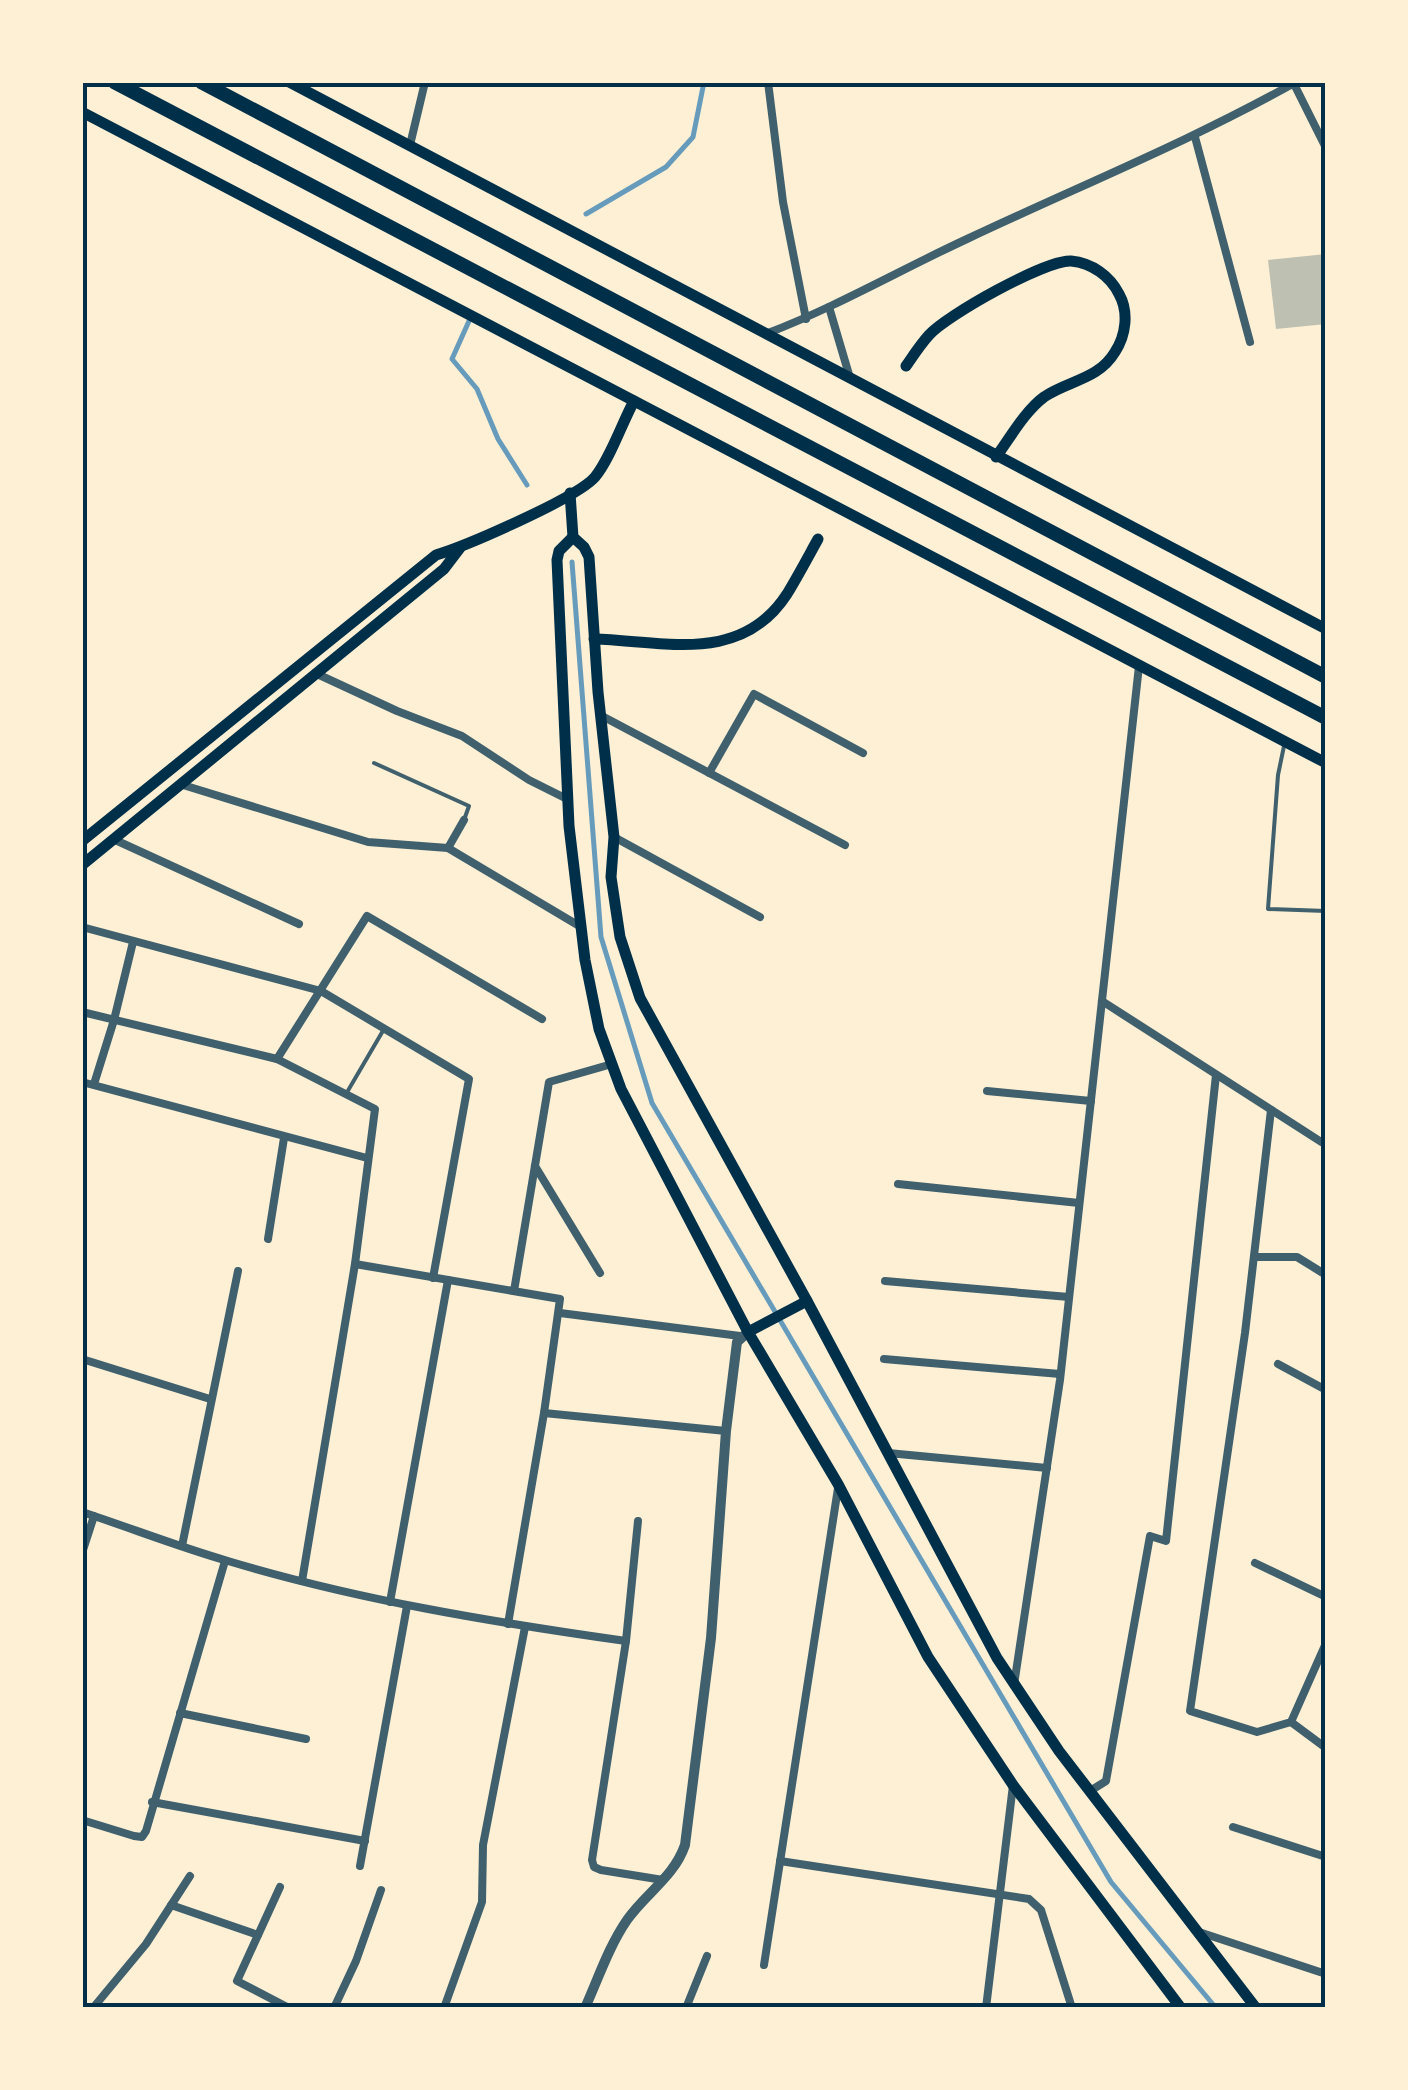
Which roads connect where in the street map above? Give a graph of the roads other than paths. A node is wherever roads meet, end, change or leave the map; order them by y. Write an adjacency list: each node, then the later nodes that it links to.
1 (114, 82): 29 (highway)
2 (201, 82): 27 (highway)
3 (289, 82): 9 (main road)
4 (425, 82): 9 (street)
5 (768, 82): 12 (street)
6 (1295, 83): 8 (street); 10 (street)
7 (82, 112): 17 (main road)
8 (1196, 137): 11 (street); 14 (street)
9 (410, 145): 13 (main road)
10 (1326, 148)
11 (829, 307): 12 (street); 16 (street)
12 (806, 318): 13 (street)
13 (768, 334): 16 (main road)
14 (1250, 342)
15 (906, 366): 18 (main road)
16 (850, 378): 18 (main road)
17 (634, 401): 19 (main road); 25 (main road)
18 (996, 456): 23 (main road)
19 (570, 493): 20 (main road); 22 (main road)
20 (572, 537): 24 (main road); 36 (main road)
21 (818, 539): 24 (main road)
22 (460, 548): 26 (main road); 40 (main road)
23 (1326, 630)
24 (594, 639): 28 (main road)
25 (1140, 666): 30 (main road); 51 (street)
26 (315, 673): 35 (main road); 36 (street)
27 (1326, 677)
28 (601, 716): 34 (street); 38 (main road)
29 (1326, 718)
30 (1285, 742): 32 (main road); 44 (lane)
31 (864, 752): 34 (street)
32 (1326, 762)
33 (374, 763): 37 (lane)
34 (708, 773): 41 (street)
35 (184, 785): 39 (main road); 42 (street)
36 (568, 799): 47 (main road)
37 (464, 820): 42 (street)
38 (614, 837): 45 (street); 82 (main road)
39 (113, 840): 43 (main road); 46 (street)
40 (82, 842)
41 (845, 845)
42 (448, 848): 47 (street)
43 (82, 865)
44 (1326, 911)
45 (760, 917)
46 (299, 924)
47 (581, 927): 57 (main road)
48 (82, 928): 49 (street)
49 (133, 942): 50 (street); 54 (street)
50 (321, 992): 53 (street); 55 (street); 56 (street)
51 (1102, 1001): 58 (street); 63 (street)
52 (82, 1012): 54 (street)
53 (542, 1019)
54 (114, 1020): 56 (street); 60 (street)
55 (384, 1029): 62 (lane); 77 (street)
56 (278, 1059): 62 (street)
57 (612, 1064): 68 (street); 84 (main road)
58 (1216, 1075): 64 (street); 117 (street)
59 (82, 1082): 60 (street)
60 (94, 1084): 65 (street)
61 (987, 1091): 63 (street)
62 (345, 1095): 67 (street)
63 (1091, 1100): 70 (street)
64 (1271, 1110): 66 (street); 72 (street)
65 (284, 1138): 67 (street); 71 (street)
66 (1326, 1145)
67 (367, 1158): 73 (street)
68 (535, 1166): 75 (street); 80 (street)
69 (898, 1184): 70 (street)
70 (1079, 1203): 81 (street)
71 (268, 1239)
72 (1254, 1257): 76 (street); 113 (street)
73 (355, 1264): 77 (street); 103 (street)
74 (238, 1271): 90 (street)
75 (600, 1273)
76 (1326, 1275)
77 (433, 1278): 78 (street)
78 (448, 1280): 80 (street); 105 (street)
79 (885, 1280): 81 (street)
80 (514, 1291): 83 (street)
81 (1069, 1297): 88 (street)
82 (804, 1302): 84 (main road); 93 (main road)
83 (560, 1313): 84 (street); 91 (street)
84 (748, 1332): 92 (street); 95 (main road)
85 (82, 1359): 90 (street)
86 (884, 1359): 88 (street)
87 (1278, 1364): 89 (street)
88 (1060, 1374): 94 (street)
89 (1326, 1390)
90 (210, 1399): 99 (street)
91 (544, 1413): 92 (street); 107 (street)
92 (726, 1431): 126 (street)
93 (888, 1454): 94 (street); 111 (main road)
94 (1047, 1468): 111 (street)
95 (838, 1484): 116 (main road); 123 (street)
96 (82, 1512): 97 (street)
97 (94, 1516): 99 (street); 100 (street)
98 (638, 1521): 109 (street)
99 (182, 1546): 101 (street)
100 (82, 1553)
101 (225, 1561): 103 (street); 112 (street)
102 (1255, 1564): 104 (street)
103 (302, 1582): 105 (street)
104 (1326, 1596)
105 (390, 1602): 106 (street)
106 (407, 1606): 107 (street); 121 (street)
107 (508, 1624): 108 (street)
108 (525, 1627): 109 (street); 139 (street)
109 (626, 1640): 126 (street)
110 (1326, 1643): 113 (street)
111 (1014, 1685): 117 (main road)
112 (180, 1713): 114 (street); 118 (street)
113 (1291, 1722): 115 (street)
114 (306, 1739)
115 (1326, 1748)
116 (1013, 1785): 129 (street); 144 (main road)
117 (1090, 1791): 131 (main road)
118 (152, 1802): 119 (street); 121 (street)
119 (82, 1820)
120 (1233, 1826): 122 (street)
121 (365, 1841): 124 (street)
122 (1326, 1857)
123 (780, 1861): 129 (street); 134 (street)
124 (360, 1866)
125 (190, 1876): 130 (street)
126 (664, 1880): 140 (street)
127 (280, 1887): 132 (street)
128 (381, 1890): 138 (street)
129 (997, 1893): 142 (street); 143 (street)
130 (171, 1905): 132 (street); 136 (street)
131 (1199, 1932): 135 (street); 145 (main road)
132 (258, 1935): 137 (street)
133 (707, 1956): 141 (street)
134 (764, 1966)
135 (1326, 1974)
136 (93, 2008)
137 (289, 2008)
138 (334, 2008)
139 (444, 2008)
140 (585, 2008)
141 (686, 2008)
142 (986, 2008)
143 (1072, 2008)
144 (1180, 2008)
145 (1256, 2008)

